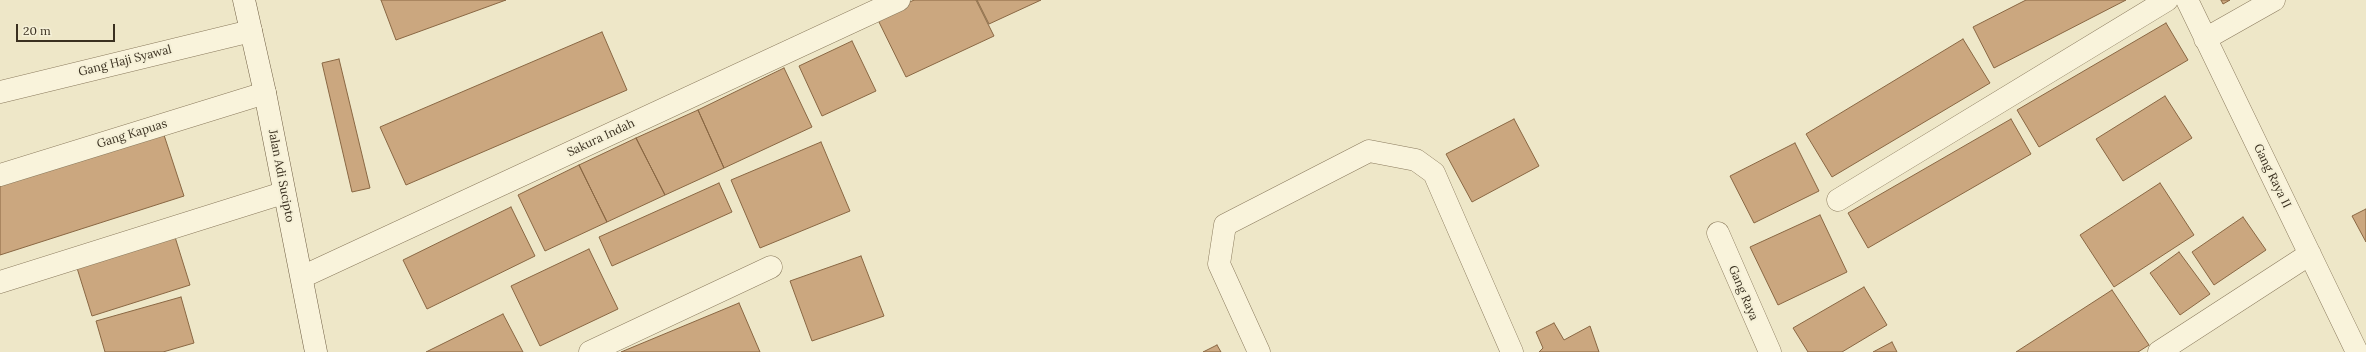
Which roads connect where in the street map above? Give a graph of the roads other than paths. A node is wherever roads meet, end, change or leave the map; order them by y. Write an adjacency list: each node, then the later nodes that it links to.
1 (244, 0): 6 (street, Jalan Adi Sucipto)
2 (899, 0): 16 (street, Sakura Indah)
3 (2167, 0): 12 (street)
4 (2187, 0): 7 (street, Gang Raya II)
5 (2274, 0): 7 (street)
6 (251, 31): 8 (street, Gang Haji Syawal); 9 (street, Jalan Adi Sucipto)
7 (2205, 39): 14 (street, Gang Raya II)
8 (0, 92)
9 (265, 93): 10 (street, Gang Kapuas); 11 (street, Jalan Adi Sucipto)
10 (0, 175)
11 (283, 193): 16 (street, Jalan Adi Sucipto); 17 (street)
12 (1838, 200)
13 (1718, 233): 22 (street, Gang Raya)
14 (2310, 254): 23 (street); 24 (street, Gang Raya II)
15 (771, 267): 19 (street)
16 (302, 277): 18 (street, Jalan Adi Sucipto)
17 (0, 282)
18 (316, 352)
19 (590, 352)
20 (1259, 352): 21 (street)
21 (1512, 352)
22 (1770, 352)
23 (2158, 352)
24 (2357, 352)

